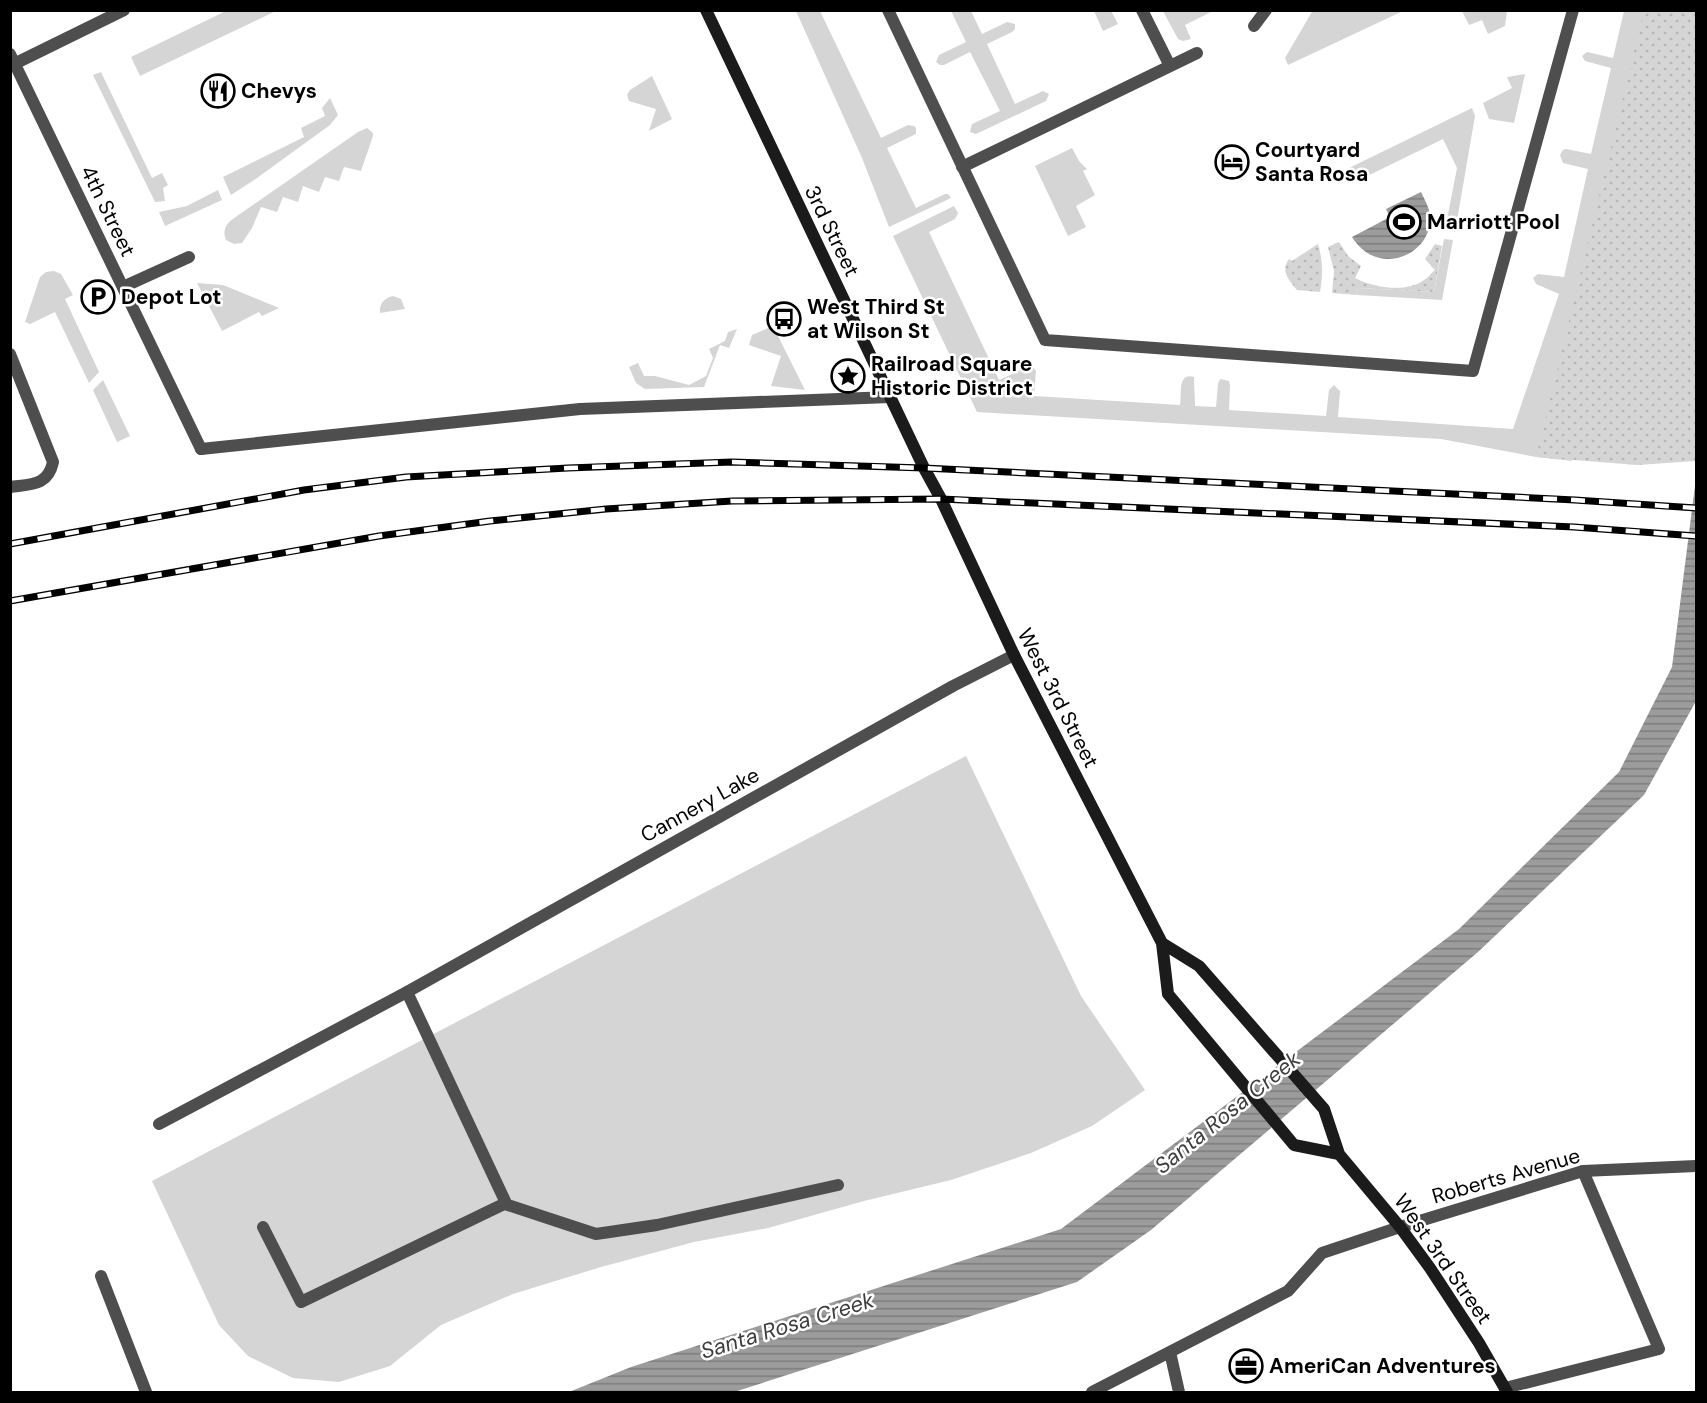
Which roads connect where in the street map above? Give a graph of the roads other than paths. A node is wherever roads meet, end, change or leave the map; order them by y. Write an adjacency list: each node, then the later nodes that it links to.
1 (124, 10): 9 (street)
2 (706, 10): 15 (main road, 3rd Street)
3 (888, 10): 11 (street)
4 (1142, 10): 10 (street)
5 (1266, 10): 7 (street)
6 (1573, 10): 11 (street)
7 (1254, 26)
8 (1197, 53): 10 (street)
9 (12, 61): 13 (street, 4th Street)
10 (1170, 66): 11 (street)
11 (962, 167)
12 (189, 257): 13 (street)
13 (123, 286): 15 (street, 4th Street)
14 (10, 354): 17 (street)
15 (890, 397): 16 (main road, 3rd Street)
16 (924, 468): 18 (main road, West 3rd Street)
17 (10, 487)
18 (1014, 655): 19 (main road, West 3rd Street); 20 (street, Cannery Lake)
19 (1162, 943): 22 (main road, West 3rd Street); 22 (main road, West 3rd Street)
20 (407, 992): 21 (street, Cannery Lake); 26 (street)
21 (159, 1124)
22 (1339, 1154): 28 (main road, West 3rd Street)
23 (1696, 1166): 24 (street, Roberts Avenue)
24 (1583, 1171): 28 (street, Roberts Avenue); 31 (street)
25 (838, 1185): 26 (street)
26 (505, 1204): 27 (street)
27 (263, 1227)
28 (1400, 1227): 30 (street, Roberts Avenue); 31 (main road, West 3rd Street)
29 (101, 1276): 32 (street)
30 (1170, 1352): 33 (street, Roberts Avenue); 34 (street)
31 (1506, 1390)
32 (146, 1392)
33 (1092, 1392)
34 (1179, 1392)

